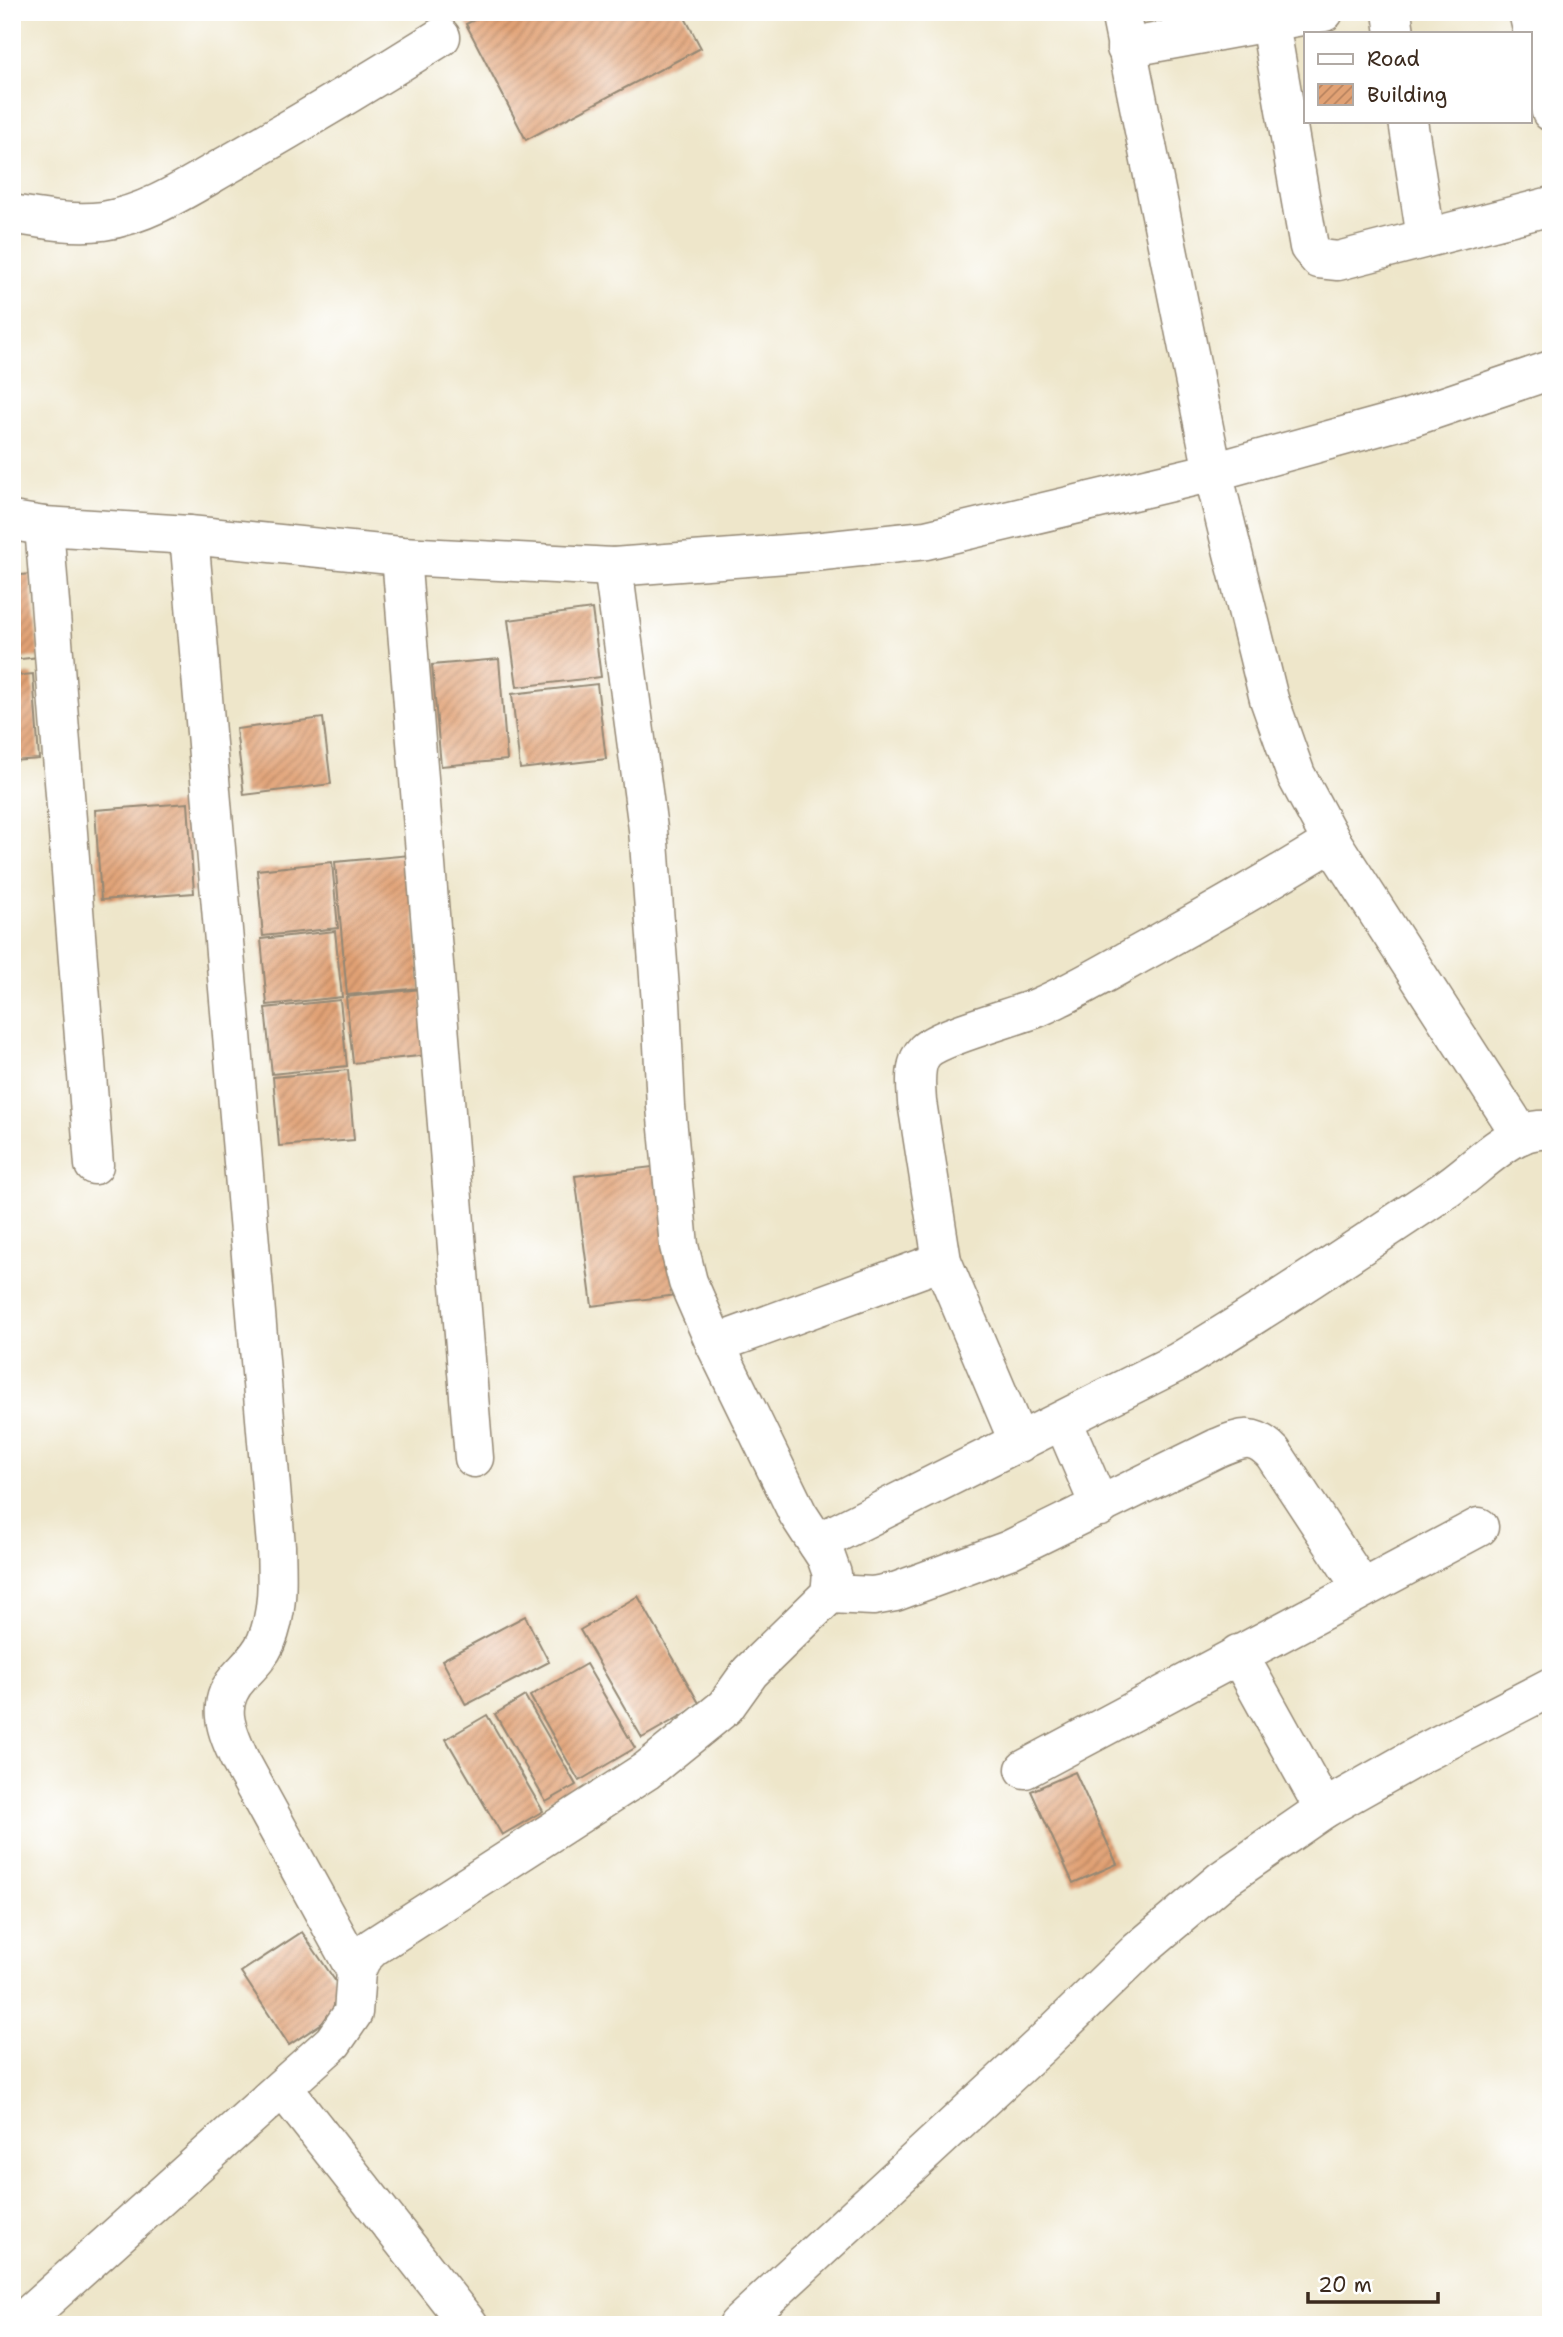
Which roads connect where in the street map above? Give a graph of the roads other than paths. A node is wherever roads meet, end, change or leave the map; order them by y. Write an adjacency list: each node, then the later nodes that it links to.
1 (1324, 12): 4 (street)
2 (1392, 12): 6 (street)
3 (1528, 12): 8 (street)
4 (1269, 17): 5 (street); 12 (street)
5 (1123, 30): 14 (street)
6 (1395, 32)
7 (441, 37): 11 (street)
8 (1551, 112)
9 (1408, 122): 12 (street)
10 (1551, 206): 12 (street)
11 (12, 214)
12 (1426, 238)
13 (1551, 370): 14 (street)
14 (1213, 472): 18 (street); 19 (street)
15 (28, 523): 16 (street); 21 (street)
16 (189, 535): 17 (street); 36 (street)
17 (401, 556): 18 (street); 26 (street)
18 (613, 567): 23 (street)
19 (1332, 842): 20 (street); 22 (street)
20 (1536, 1132): 24 (street)
21 (94, 1166)
22 (942, 1261): 23 (street); 25 (street)
23 (715, 1344): 29 (street)
24 (1063, 1421): 25 (street); 27 (street)
25 (1018, 1443): 29 (street)
26 (474, 1458)
27 (1100, 1507): 30 (street); 31 (street)
28 (1479, 1527): 30 (street)
29 (817, 1543): 31 (street)
30 (1362, 1588): 32 (street)
31 (830, 1594): 36 (street)
32 (1238, 1654): 34 (street); 35 (street)
33 (1551, 1687): 35 (street)
34 (1025, 1769)
35 (1324, 1809): 40 (street)
36 (356, 1971): 37 (street)
37 (282, 2088): 38 (street); 39 (street)
38 (18, 2325)
39 (469, 2325)
40 (738, 2325)

